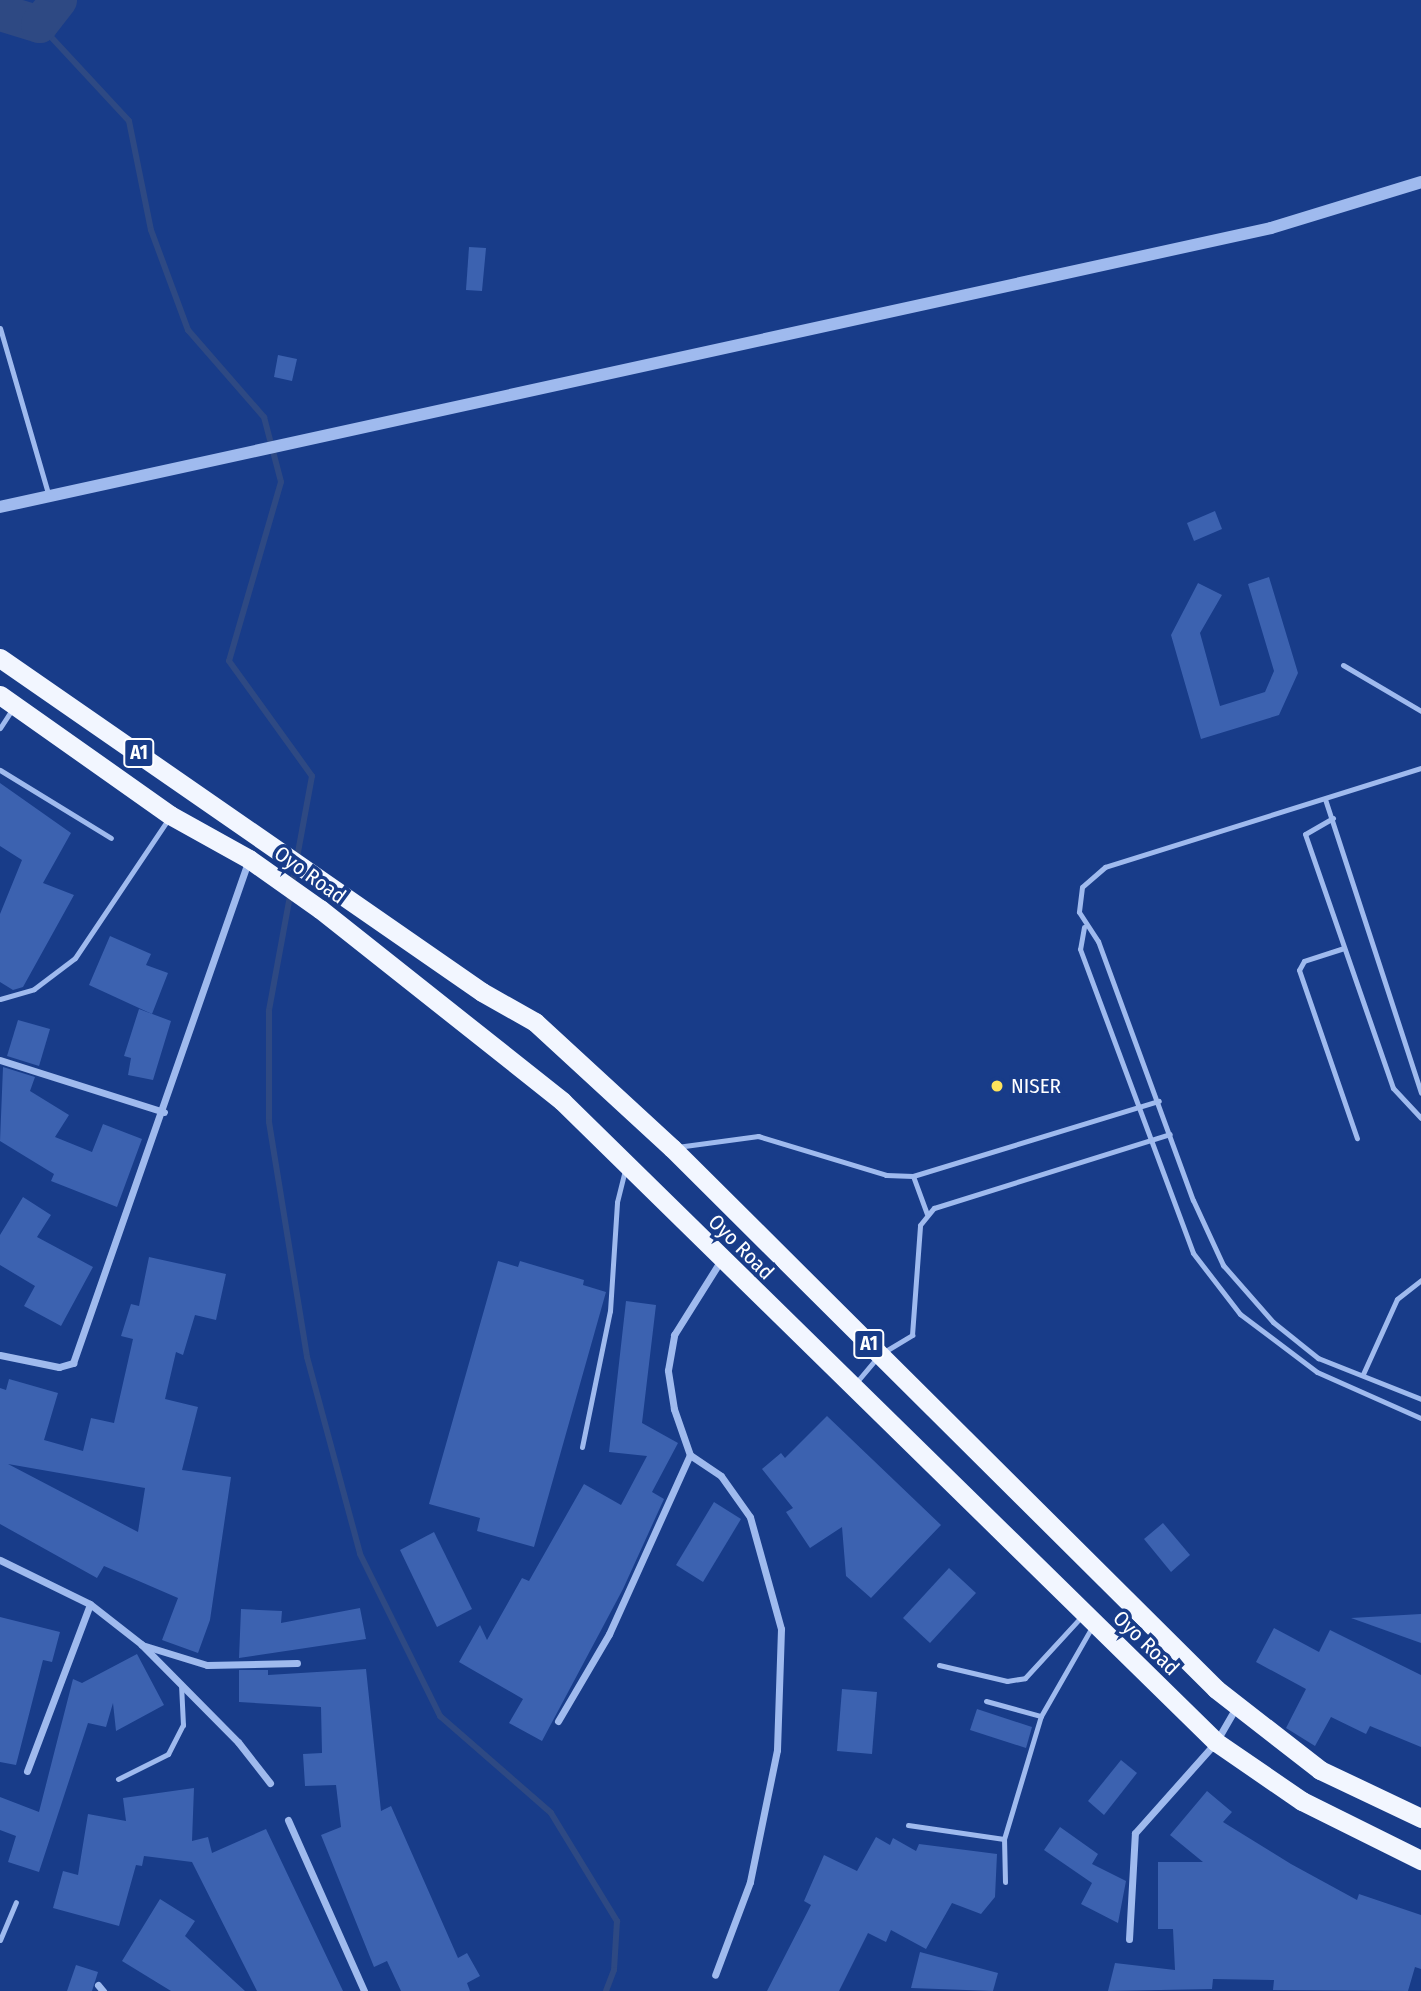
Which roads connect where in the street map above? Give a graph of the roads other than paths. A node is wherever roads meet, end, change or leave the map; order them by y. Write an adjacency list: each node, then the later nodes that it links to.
1 (1421, 182): 5 (street)
2 (0, 328): 3 (lane)
3 (8, 357): 4 (lane); 5 (lane)
4 (0, 360)
5 (49, 497): 6 (street)
6 (0, 507)
7 (0, 658): 31 (highway, Oyo Road / A1)
8 (1343, 665): 10 (lane)
9 (7, 700): 11 (lane); 15 (highway, Oyo Road / A1)
10 (1421, 712)
11 (0, 728)
12 (1421, 768): 14 (lane)
13 (0, 770): 17 (lane)
14 (1325, 799): 16 (lane); 19 (lane)
15 (170, 815): 18 (highway, Oyo Road / A1); 21 (lane)
16 (1333, 818): 20 (lane); 23 (lane)
17 (111, 838)
18 (253, 862): 26 (street); 32 (highway, Oyo Road / A1)
19 (1084, 927): 24 (lane); 25 (lane)
20 (1344, 948): 27 (lane); 29 (lane)
21 (0, 999)
22 (0, 1060): 26 (street)
23 (1421, 1093)
24 (1158, 1101): 25 (lane); 28 (lane)
25 (1138, 1109): 30 (lane); 33 (lane)
26 (164, 1112): 37 (street)
27 (1421, 1118)
28 (1170, 1134): 30 (lane); 39 (lane)
29 (1357, 1138)
30 (1149, 1141): 34 (lane); 42 (lane)
31 (671, 1148): 33 (lane); 38 (highway, Oyo Road / A1)
32 (626, 1162): 35 (highway, Oyo Road / A1); 43 (lane)
33 (912, 1177): 34 (lane)
34 (927, 1214): 38 (lane)
35 (721, 1259): 40 (highway, Oyo Road / A1); 44 (street)
36 (1421, 1280): 39 (lane)
37 (0, 1355)
38 (880, 1355): 40 (lane); 53 (highway, Oyo Road / A1)
39 (1363, 1374): 41 (lane)
40 (851, 1389): 47 (highway, Oyo Road / A1)
41 (1421, 1399)
42 (1421, 1418)
43 (582, 1447)
44 (690, 1455): 55 (street); 69 (street)
45 (0, 1560): 46 (street)
46 (90, 1604): 48 (street); 57 (street)
47 (1089, 1619): 50 (lane); 54 (lane); 56 (highway, Oyo Road / A1)
48 (141, 1644): 49 (street); 51 (street)
49 (297, 1663)
50 (939, 1665)
51 (181, 1684): 58 (lane); 59 (street)
52 (986, 1701): 54 (lane)
53 (1236, 1708): 56 (street); 60 (highway, Oyo Road / A1)
54 (1041, 1716): 63 (lane)
55 (558, 1721)
56 (1216, 1742): 64 (highway, Oyo Road / A1); 67 (street)
57 (27, 1771)
58 (118, 1779)
59 (270, 1783)
60 (1421, 1818)
61 (288, 1820): 70 (street)
62 (908, 1825): 63 (lane)
63 (1004, 1839): 65 (lane)
64 (1421, 1860)
65 (1005, 1882)
66 (16, 1902): 68 (lane)
67 (1129, 1939)
68 (0, 1940)
69 (715, 1975)
70 (364, 1991)

